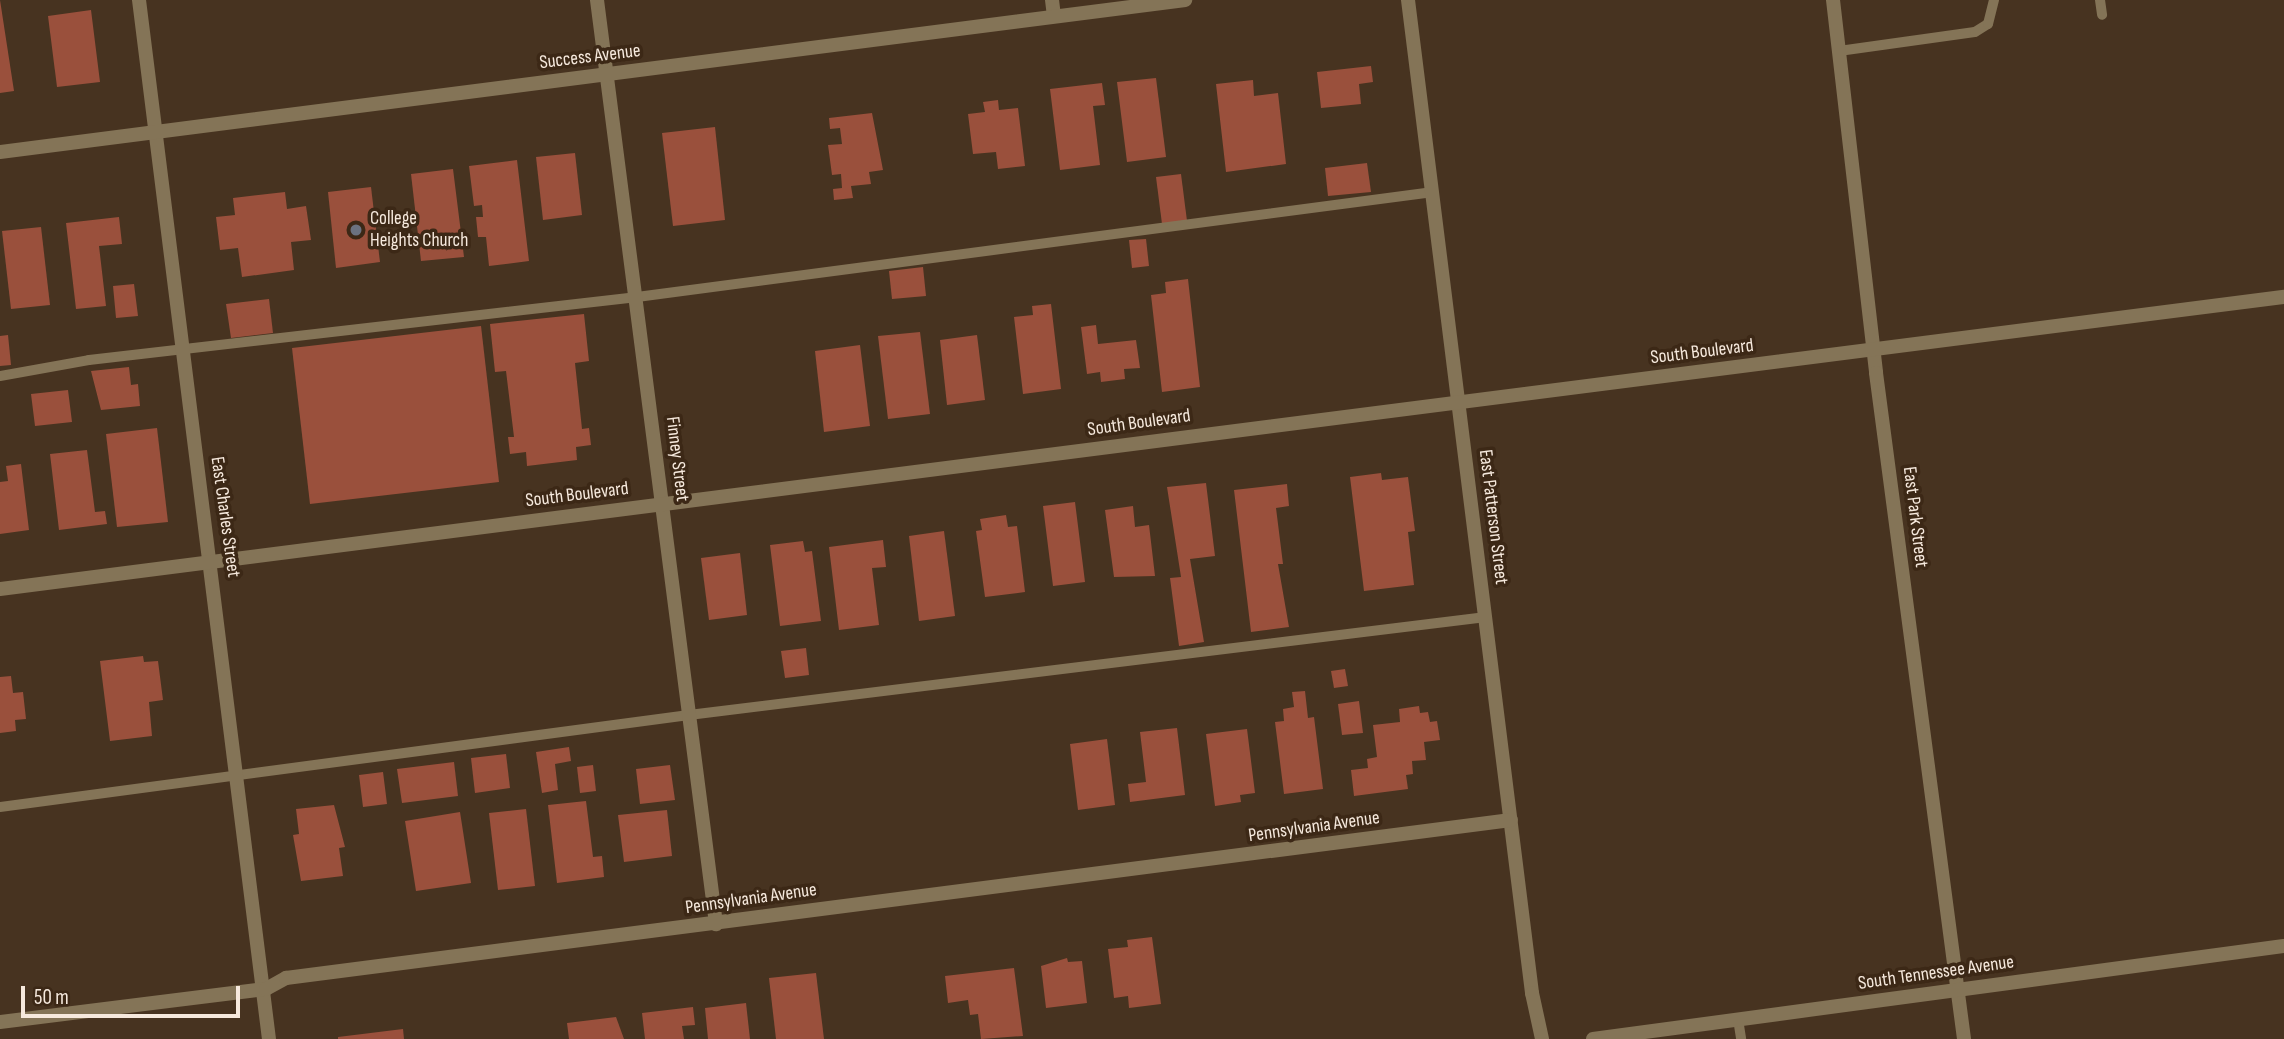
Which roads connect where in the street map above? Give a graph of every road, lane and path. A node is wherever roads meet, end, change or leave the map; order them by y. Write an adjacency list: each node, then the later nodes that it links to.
1 (139, 0): 13 (street, East Charles Street)
2 (597, 0): 12 (street, Finney Street)
3 (1052, 0): 10 (street)
4 (1185, 0): 10 (street, Success Avenue)
5 (1408, 0): 15 (street, East Patterson Street)
6 (1833, 0): 11 (street, East Park Street)
7 (1994, 0): 11 (lane)
8 (2100, 0): 9 (lane)
9 (2102, 15)
10 (1054, 16): 12 (street, Success Avenue)
11 (1839, 51): 19 (street, East Park Street)
12 (606, 74): 13 (street, Success Avenue); 16 (street, Finney Street)
13 (156, 132): 14 (street, Success Avenue); 18 (street, East Charles Street)
14 (0, 152)
15 (1433, 192): 16 (lane); 21 (street, East Patterson Street)
16 (637, 297): 18 (lane); 22 (street, Finney Street)
17 (2284, 297): 19 (street, South Boulevard)
18 (183, 349): 20 (lane); 23 (street, East Charles Street)
19 (1874, 350): 21 (street, South Boulevard); 33 (street, East Park Street)
20 (0, 376)
21 (1459, 402): 22 (street, South Boulevard); 25 (street, East Patterson Street)
22 (663, 504): 23 (street, South Boulevard); 26 (street, Finney Street)
23 (212, 562): 24 (street, South Boulevard); 27 (street, East Charles Street)
24 (0, 589)
25 (1486, 617): 26 (lane); 29 (street, East Patterson Street)
26 (689, 715): 27 (lane); 30 (street, Finney Street)
27 (238, 775): 28 (lane); 32 (street, East Charles Street)
28 (0, 807)
29 (1511, 820): 30 (street, Pennsylvania Avenue); 37 (street, East Patterson Street)
30 (716, 924): 32 (street, Pennsylvania Avenue)
31 (2284, 946): 33 (street, South Tennessee Avenue)
32 (266, 989): 35 (street, Pennsylvania Avenue); 36 (street, East Charles Street)
33 (1957, 990): 34 (street, South Tennessee Avenue); 40 (street, East Park Street)
34 (1738, 1019): 38 (street, South Tennessee Avenue); 39 (lane)
35 (0, 1023)
36 (270, 1039)
37 (1542, 1039)
38 (1593, 1039)
39 (1741, 1039)
40 (1964, 1039)

